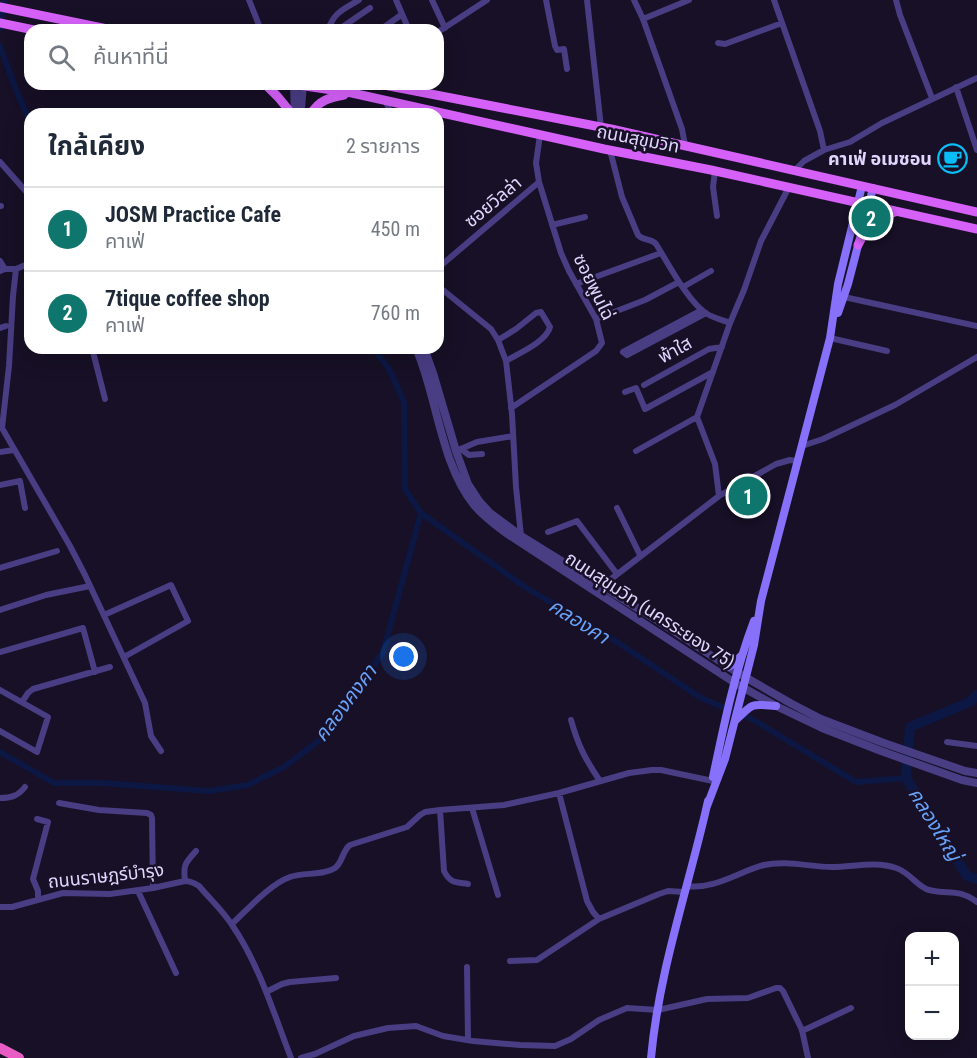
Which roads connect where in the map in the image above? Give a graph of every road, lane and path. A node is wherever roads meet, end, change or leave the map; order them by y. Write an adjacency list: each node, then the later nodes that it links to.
1 (249, 0): 19 (street)
2 (359, 0): 20 (street)
3 (396, 0): 14 (street)
4 (432, 0): 24 (street)
5 (487, 0): 26 (street)
6 (546, 0): 28 (street)
7 (587, 0): 46 (street)
8 (634, 0): 15 (street)
9 (689, 0): 15 (street)
10 (774, 0): 17 (street)
11 (896, 0): 37 (street)
12 (0, 7): 18 (main road)
13 (370, 8): 21 (street)
14 (401, 15): 22 (street); 23 (street)
15 (643, 19): 48 (street)
16 (0, 22): 25 (main road)
17 (782, 23): 27 (street); 50 (street)
18 (82, 24)
19 (259, 24)
20 (330, 24)
21 (347, 24)
22 (388, 24)
23 (406, 24)
24 (443, 24)
25 (24, 28)
26 (445, 28)
27 (718, 43)
28 (567, 69)
29 (977, 78): 30 (street)
30 (956, 87): 37 (street); 51 (street)
31 (271, 90): 39 (main road)
32 (296, 90): 40 (street)
33 (298, 90): 41 (street)
34 (331, 90): 36 (main road, ถนนสุขุมวิท)
35 (410, 90): 46 (main road, ถนนสุขุมวิท)
36 (352, 93): 38 (main road, ถนนสุขุมวิท); 42 (main road)
37 (932, 98): 50 (street)
38 (386, 102): 43 (street); 44 (main road, ถนนสุขุมวิท)
39 (288, 108)
40 (294, 108)
41 (301, 108)
42 (315, 108)
43 (388, 108)
44 (414, 108)
45 (444, 114): 47 (main road, ถนนสุขุมวิท)
46 (601, 127): 48 (main road, ถนนสุขุมวิท)
47 (540, 135): 49 (main road, ถนนสุขุมวิท); 55 (street, ซอยพูนไฉ่)
48 (685, 145): 53 (main road, ถนนสุขุมวิท)
49 (610, 150): 54 (main road, ถนนสุขุมวิท); 69 (street)
50 (824, 150): 53 (street)
51 (977, 150)
52 (0, 162): 59 (street)
53 (795, 170): 56 (main road, ถนนสุขุมวิท)
54 (715, 171): 57 (main road, ถนนสุขุมวิท); 64 (street)
55 (539, 182): 66 (street, ซอยพูนไฉ่); 71 (street, ซอยวิลล่า)
56 (862, 186): 58 (main road, ถนนสุขุมวิท); 60 (main road)
57 (789, 187): 60 (main road, ถนนสุขุมวิท); 82 (street)
58 (873, 188): 61 (main road); 63 (main road, ถนนสุขุมวิท)
59 (24, 190)
60 (858, 202): 61 (main road, ถนนสุขุมวิท); 84 (main road)
61 (869, 205): 62 (main road, ถนนสุขุมวิท); 68 (main road)
62 (897, 211): 67 (main road, ถนนสุขุมวิท); 68 (main road)
63 (977, 212)
64 (717, 216)
65 (585, 217): 66 (street)
66 (552, 225): 76 (street, ซอยพูนไฉ่)
67 (977, 228)
68 (858, 245): 79 (main road)
69 (662, 253): 76 (street); 77 (street)
70 (0, 261): 74 (street)
71 (444, 263)
72 (24, 265): 73 (street)
73 (16, 269): 74 (street); 103 (street)
74 (3, 270)
75 (711, 271): 77 (street)
76 (576, 284): 81 (street, ซอยพูนไฉ่)
77 (681, 284): 80 (street); 81 (street)
78 (444, 291): 87 (street)
79 (844, 297): 83 (street); 84 (main road)
80 (704, 312): 82 (street); 85 (street)
81 (596, 319): 99 (street, ซอยพูนไฉ่)
82 (730, 323): 88 (street)
83 (977, 326)
84 (832, 327): 86 (main road)
85 (672, 328): 85 (street)
86 (830, 338): 89 (street); 102 (main road)
87 (498, 340): 94 (street); 94 (street)
88 (722, 347): 95 (street); 96 (street, พ้าใส)
89 (887, 351)
90 (94, 354): 98 (street)
91 (418, 354): 131 (street, ถนนสุขุมวิท (นครระยอง 75))
92 (426, 354): 104 (street, ถนนสุขุมวิท (นครระยอง 75))
93 (977, 357): 102 (street)
94 (506, 361): 99 (street)
95 (713, 372): 97 (street); 100 (street)
96 (644, 385)
97 (625, 392)
98 (105, 399)
99 (511, 408): 101 (street)
100 (697, 417): 105 (street); 110 (street)
101 (513, 436): 104 (street); 114 (street)
102 (802, 446): 108 (main road)
103 (14, 450): 106 (street); 119 (street)
104 (458, 450): 107 (street); 114 (street, ถนนสุขุมวิท (นครระยอง 75))
105 (636, 450)
106 (0, 452)
107 (482, 454)
108 (797, 461): 110 (street); 121 (main road)
109 (0, 484): 111 (street)
110 (719, 496): 116 (street)
111 (25, 508)
112 (617, 508): 116 (street)
113 (548, 532): 118 (street)
114 (521, 536): 120 (street, ถนนสุขุมวิท (นครระยอง 75))
115 (57, 551): 117 (street)
116 (640, 555): 118 (street)
117 (0, 568)
118 (617, 574): 120 (street)
119 (90, 586): 122 (street); 123 (street)
120 (602, 586): 128 (street, ถนนสุขุมวิท (นครระยอง 75))
121 (761, 602): 125 (main road); 130 (main road)
122 (0, 610)
123 (104, 615): 126 (street); 126 (street)
124 (0, 652): 129 (street)
125 (743, 654): 128 (main road); 130 (main road)
126 (124, 657): 143 (street)
127 (110, 667): 129 (street)
128 (728, 667): 130 (street, ถนนสุขุมวิท (นครระยอง 75))
129 (95, 672): 134 (street)
130 (742, 676): 131 (main road); 142 (street, ถนนสุขุมวิท (นครระยอง 75))
131 (739, 685): 133 (main road); 135 (street, ถนนสุขุมวิท (นครระยอง 75))
132 (0, 690): 134 (street)
133 (736, 698): 137 (main road); 139 (main road)
134 (22, 702): 138 (street)
135 (776, 706): 137 (main road); 142 (street, ถนนสุขุมวิท (นครระยอง 75))
136 (571, 720): 145 (street)
137 (735, 721): 139 (main road)
138 (0, 731)
139 (727, 732): 146 (main road); 152 (main road)
140 (947, 742): 141 (street)
141 (977, 746)
142 (882, 747): 144 (street, ถนนสุขุมวิท (นครระยอง 75)); 147 (street, ถนนสุขุมวิท (นครระยอง 75))
143 (160, 752)
144 (977, 773)
145 (600, 781): 146 (street); 149 (street)
146 (713, 781): 152 (main road)
147 (977, 783)
148 (25, 787): 150 (street)
149 (560, 793): 153 (street); 166 (street)
150 (0, 798)
151 (59, 803): 159 (street)
152 (707, 806): 160 (main road)
153 (472, 808): 154 (street); 162 (street)
154 (440, 810): 158 (street); 167 (street)
155 (37, 819): 163 (street)
156 (196, 851): 157 (street)
157 (185, 881): 159 (street, ถนนราษฎร์บำรุง); 167 (street, ถนนราษฎร์บำรุง)
158 (468, 884)
159 (153, 888): 161 (street, ถนนราษฎร์บำรุง)
160 (685, 889): 164 (street); 166 (street); 174 (main road)
161 (138, 891): 163 (street, ถนนราษฎร์บำรุง); 170 (street)
162 (498, 895)
163 (38, 899): 165 (street, ถนนราษฎร์บำรุง)
164 (977, 902)
165 (0, 907)
166 (599, 919): 168 (street)
167 (232, 924): 172 (street, ถนนราษฎร์บำรุง)
168 (510, 961)
169 (467, 967): 176 (street)
170 (176, 973)
171 (336, 978): 172 (street)
172 (266, 992): 179 (street, ถนนราษฎร์บำรุง)
173 (851, 1008): 175 (street)
174 (657, 1010): 175 (street); 176 (street); 181 (main road)
175 (802, 1031): 182 (street)
176 (468, 1040): 180 (street)
177 (0, 1048): 178 (highway)
178 (19, 1058)
179 (291, 1058)
180 (302, 1058)
181 (651, 1058)
182 (808, 1058)

